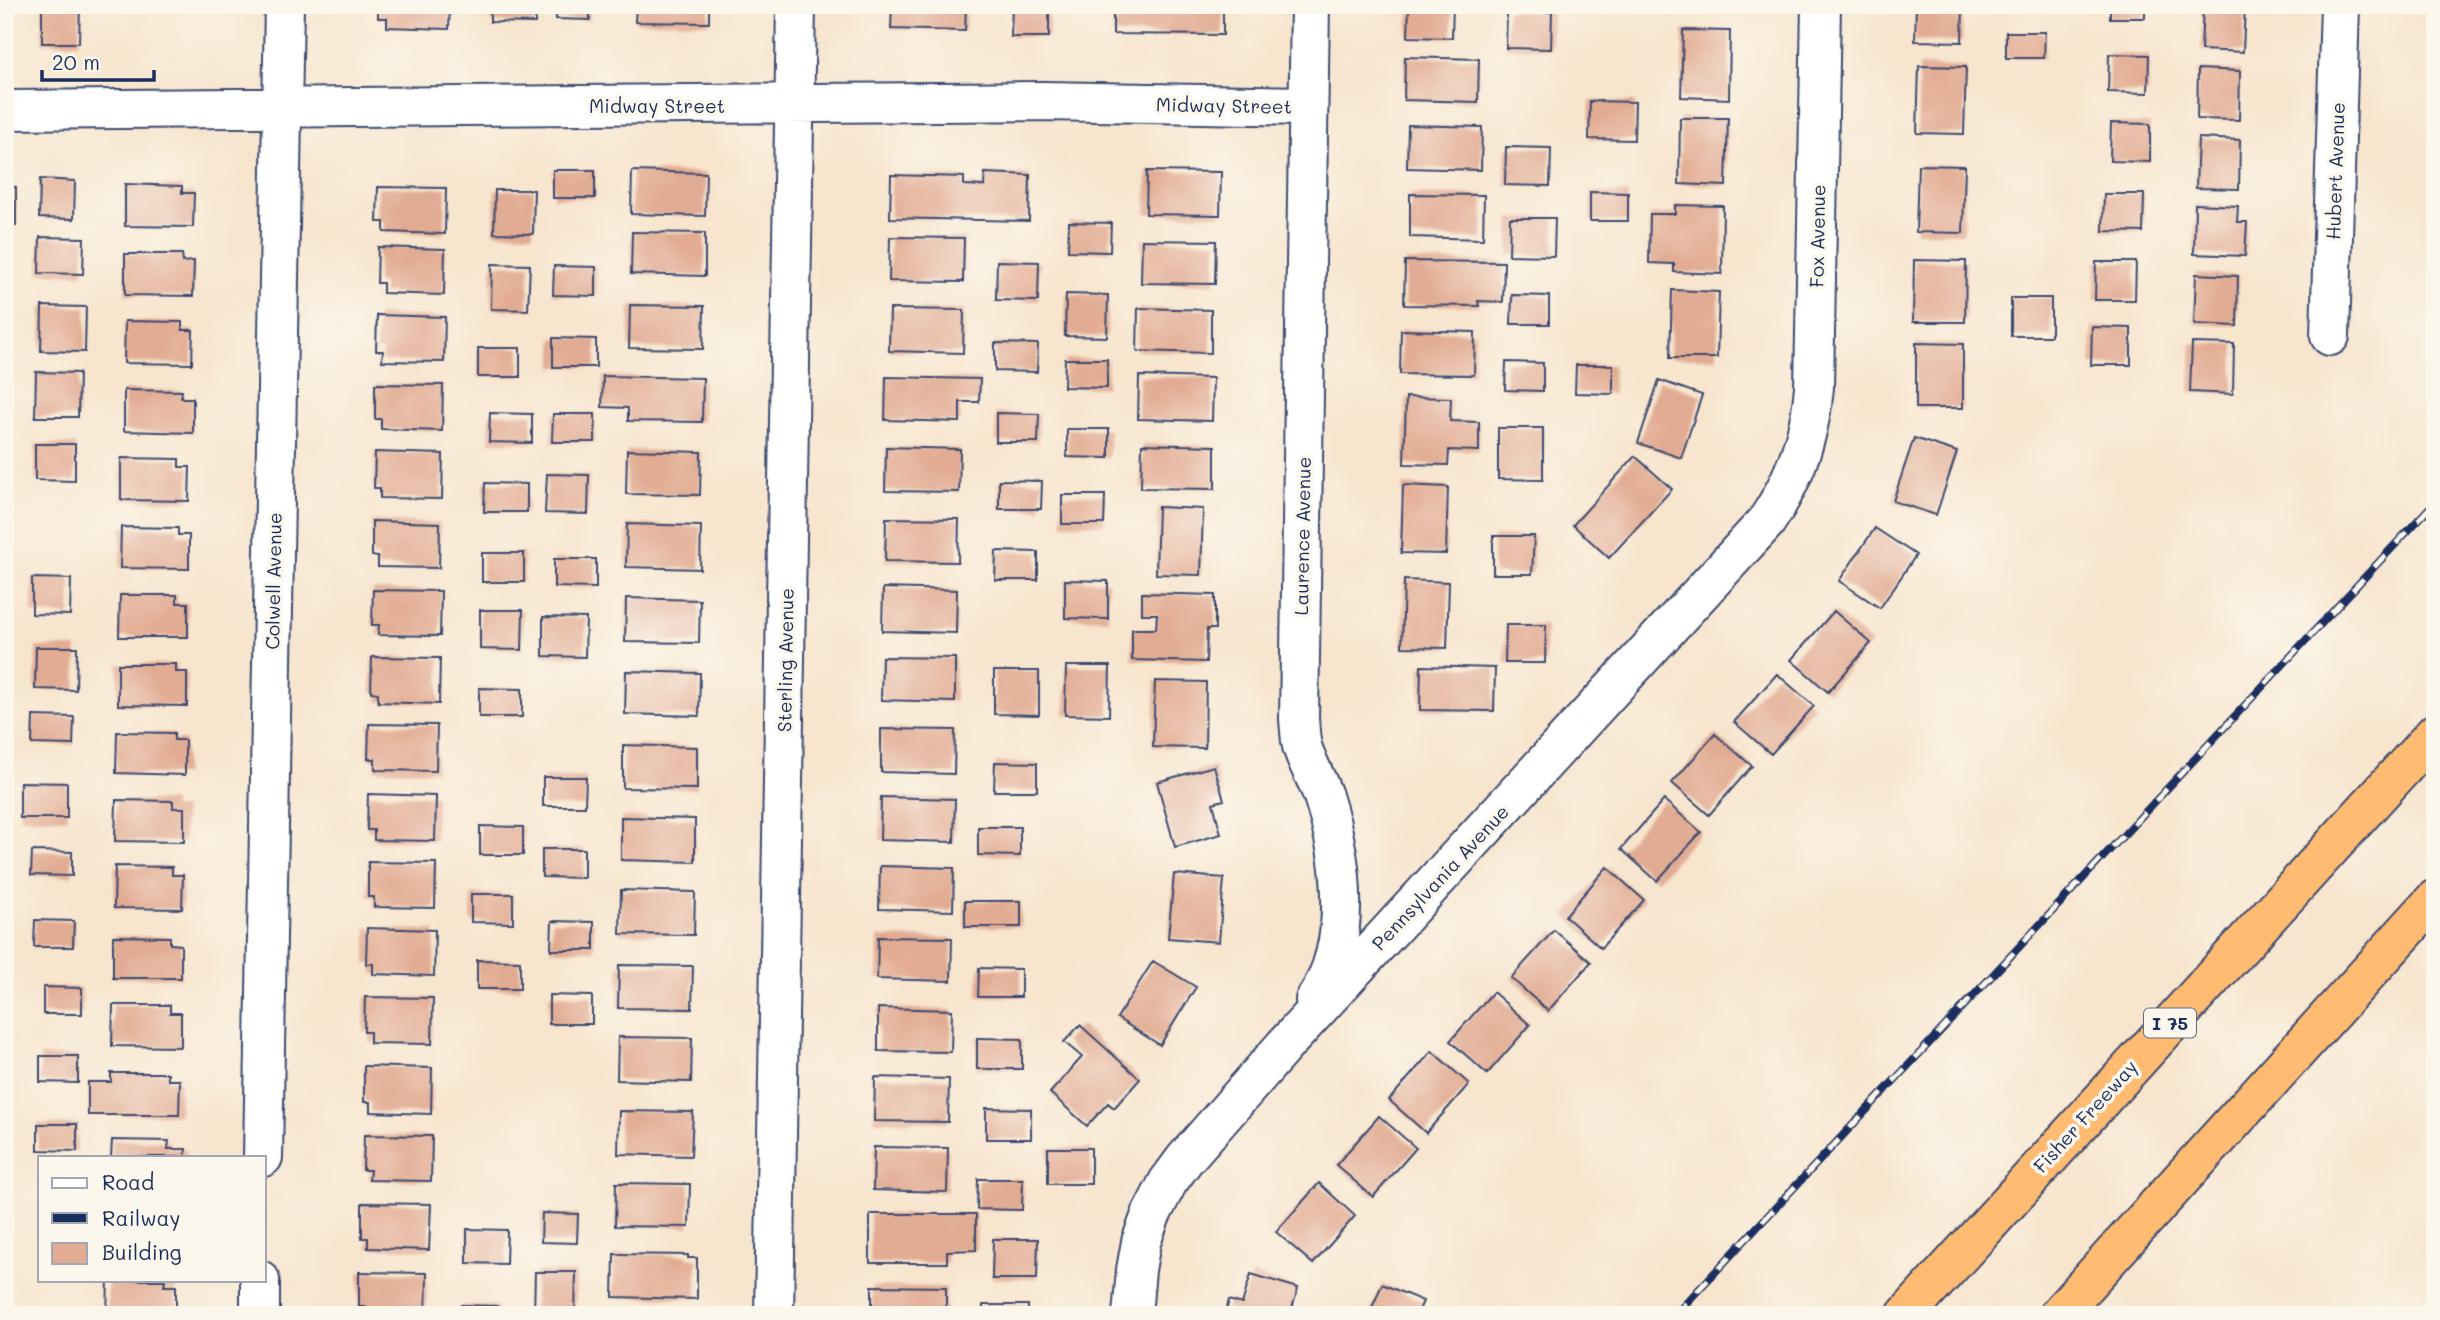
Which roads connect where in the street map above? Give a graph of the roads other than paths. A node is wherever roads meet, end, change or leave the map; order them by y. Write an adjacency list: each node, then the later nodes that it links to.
1 (284, 5): 8 (street, Colwell Avenue)
2 (796, 5): 6 (street, Sterling Avenue)
3 (1310, 5): 7 (street, Laurence Avenue)
4 (1821, 5): 11 (street, Fox Avenue)
5 (2340, 5): 10 (street, Hubert Avenue)
6 (794, 104): 7 (street, Midway Street); 8 (street, Midway Street); 18 (street, Sterling Avenue)
7 (1308, 106): 14 (street, Laurence Avenue)
8 (282, 107): 9 (street, Midway Street); 15 (street, Colwell Avenue)
9 (5, 110)
10 (2330, 336)
11 (1798, 464): 14 (street, Pennsylvania Avenue)
12 (2435, 733): 20 (highway, Fisher Freeway / I 75)
13 (2435, 899): 21 (highway)
14 (1284, 1046): 19 (street, Pennsylvania Avenue)
15 (263, 1156)
16 (260, 1282): 17 (street)
17 (260, 1315)
18 (774, 1315)
19 (1132, 1315)
20 (1906, 1315)
21 (2058, 1315)

